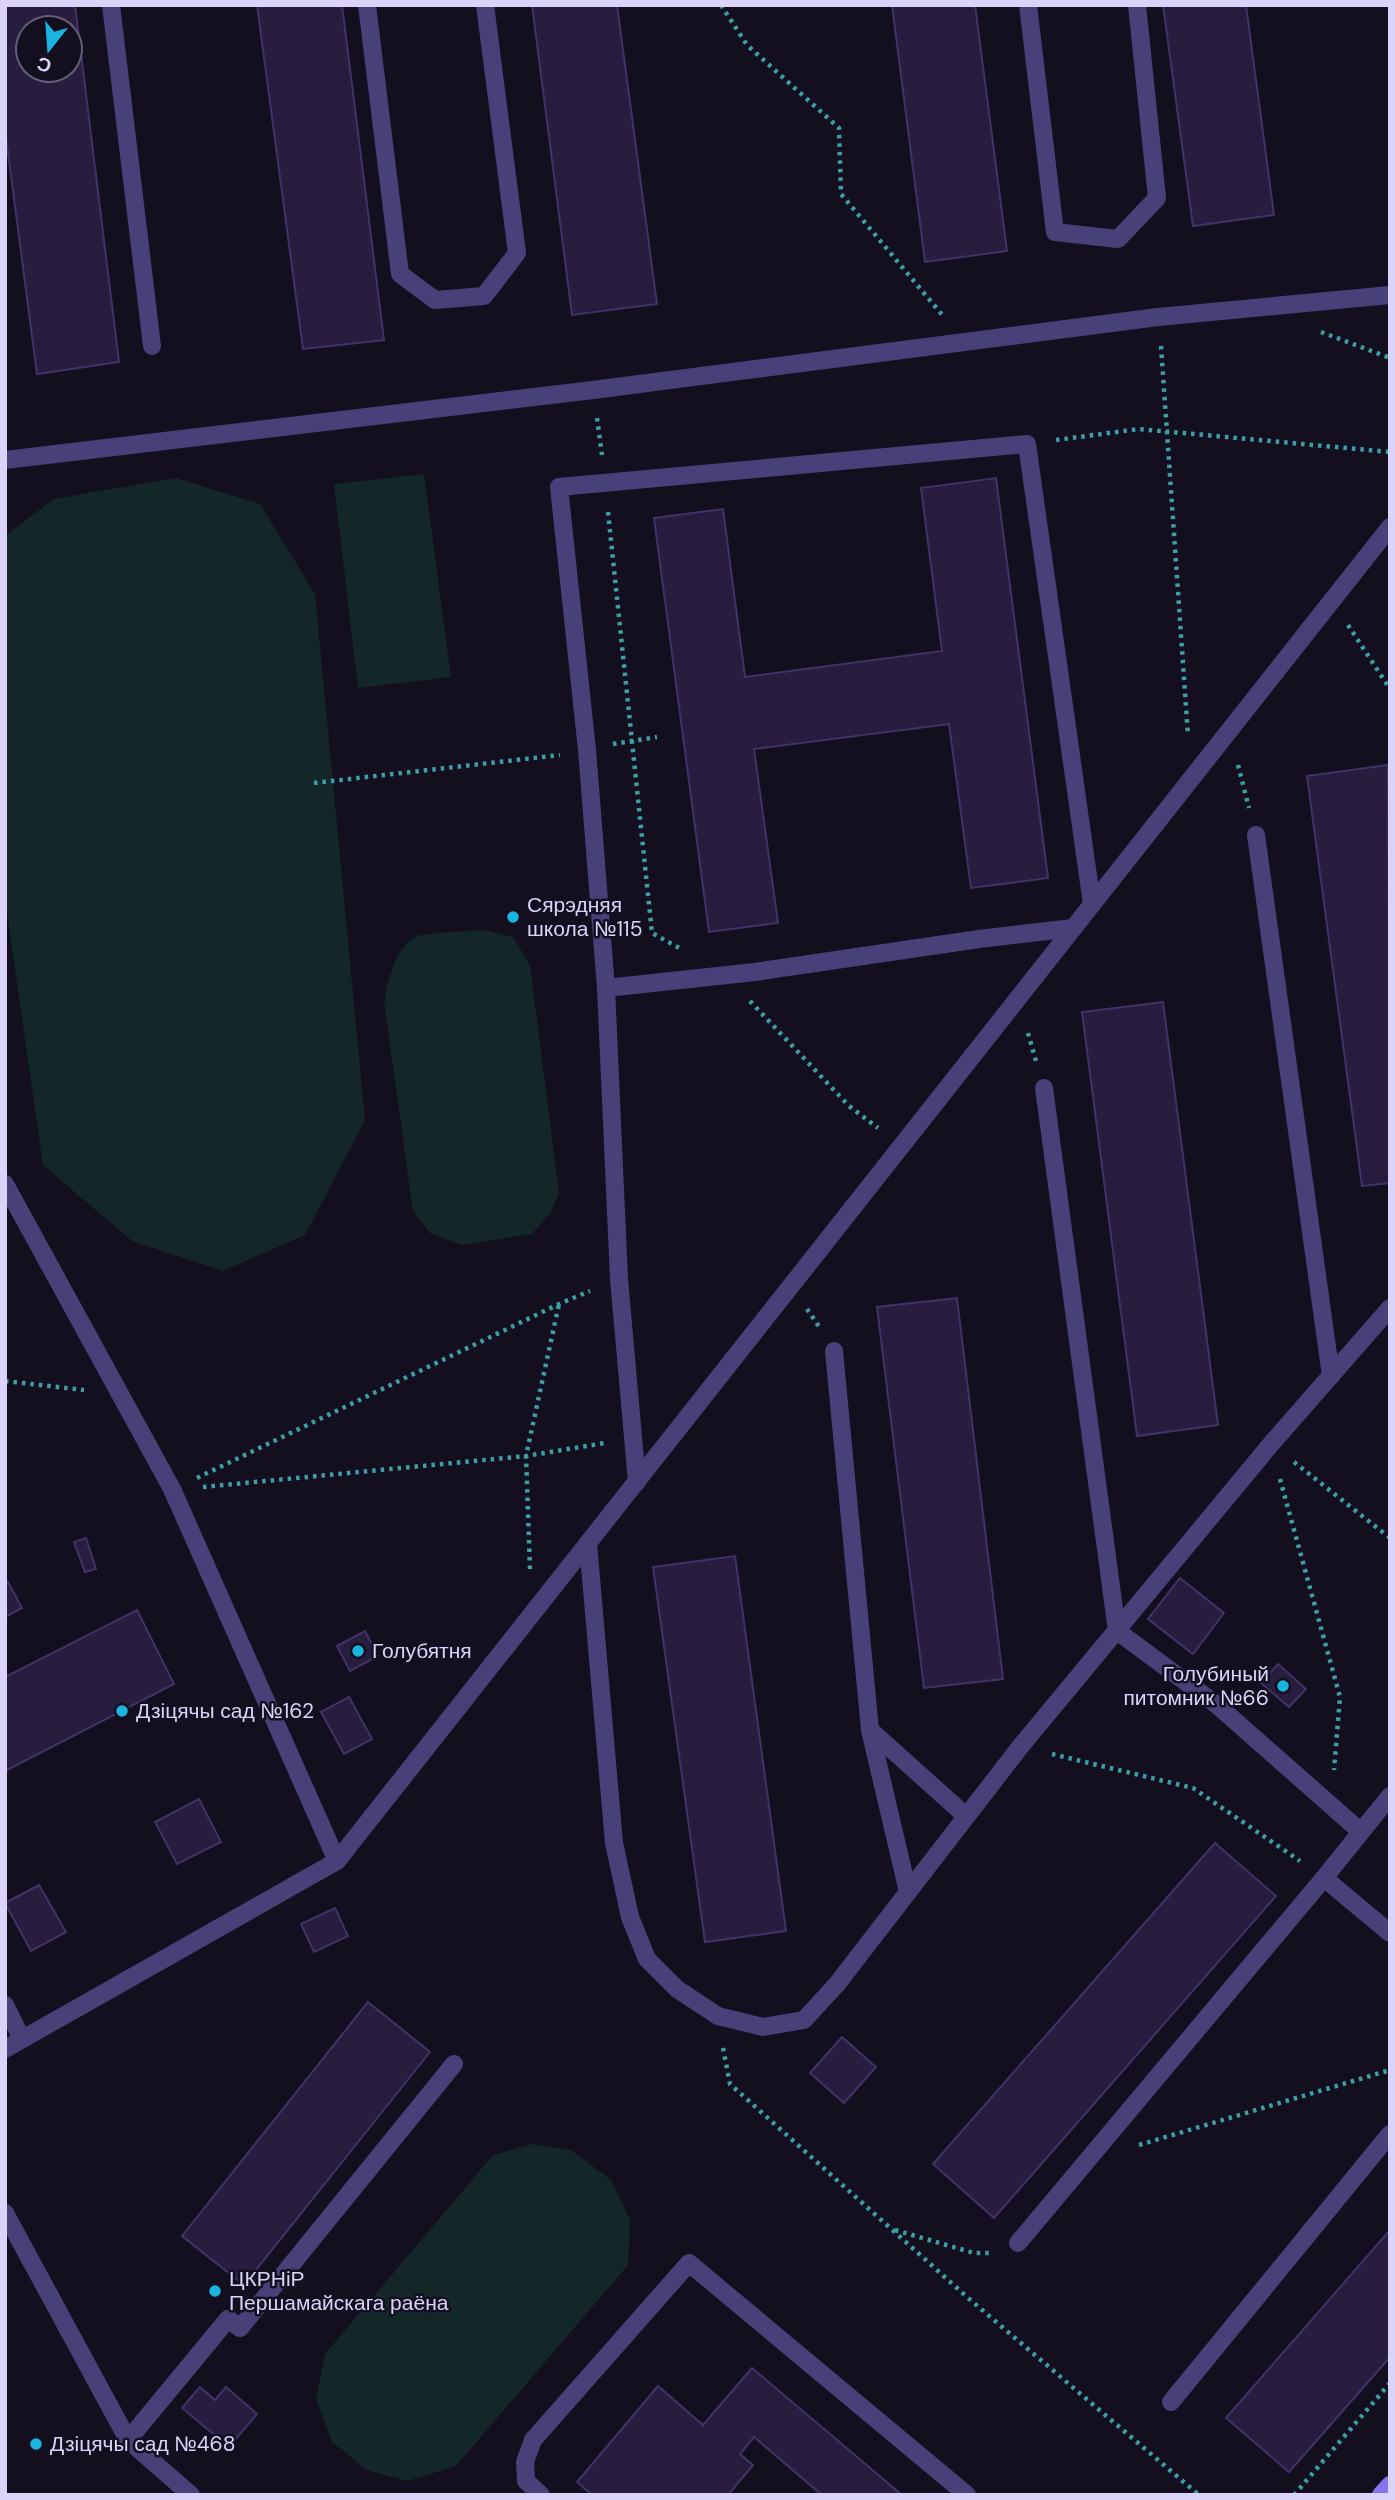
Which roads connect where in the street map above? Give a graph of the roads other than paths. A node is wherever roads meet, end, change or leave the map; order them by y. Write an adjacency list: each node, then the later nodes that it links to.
1 (111, 5): 7 (street)
2 (367, 5): 3 (street)
3 (485, 5)
4 (1028, 5): 5 (street)
5 (1137, 5)
6 (1390, 295): 8 (street)
7 (152, 346)
8 (5, 460)
9 (1390, 527): 11 (street)
10 (1256, 835): 18 (street)
11 (1092, 904): 12 (street); 13 (street)
12 (1073, 928): 13 (street); 19 (street)
13 (606, 988): 19 (street)
14 (1044, 1088): 21 (street)
15 (5, 1184): 26 (street)
16 (1390, 1308): 18 (street)
17 (834, 1351): 22 (street)
18 (1331, 1376): 21 (street)
19 (637, 1482): 20 (street)
20 (588, 1544): 26 (street); 28 (street)
21 (1116, 1631): 24 (street); 25 (street)
22 (870, 1730): 24 (street); 28 (street)
23 (1390, 1796): 25 (street)
24 (966, 1816): 28 (street)
25 (1360, 1831): 27 (street)
26 (337, 1861): 31 (street)
27 (1324, 1878): 29 (street); 36 (street)
28 (908, 1892)
29 (1390, 1933)
30 (5, 2005): 31 (street)
31 (22, 2039): 32 (street)
32 (5, 2049)
33 (454, 2064): 38 (street)
34 (1390, 2134): 37 (street)
35 (5, 2213): 38 (street)
36 (1018, 2243)
37 (1171, 2402)
38 (128, 2440): 40 (street)
39 (1390, 2485): 43 (main road)
40 (182, 2492)
41 (541, 2495): 42 (street)
42 (967, 2495)
43 (1381, 2495)

